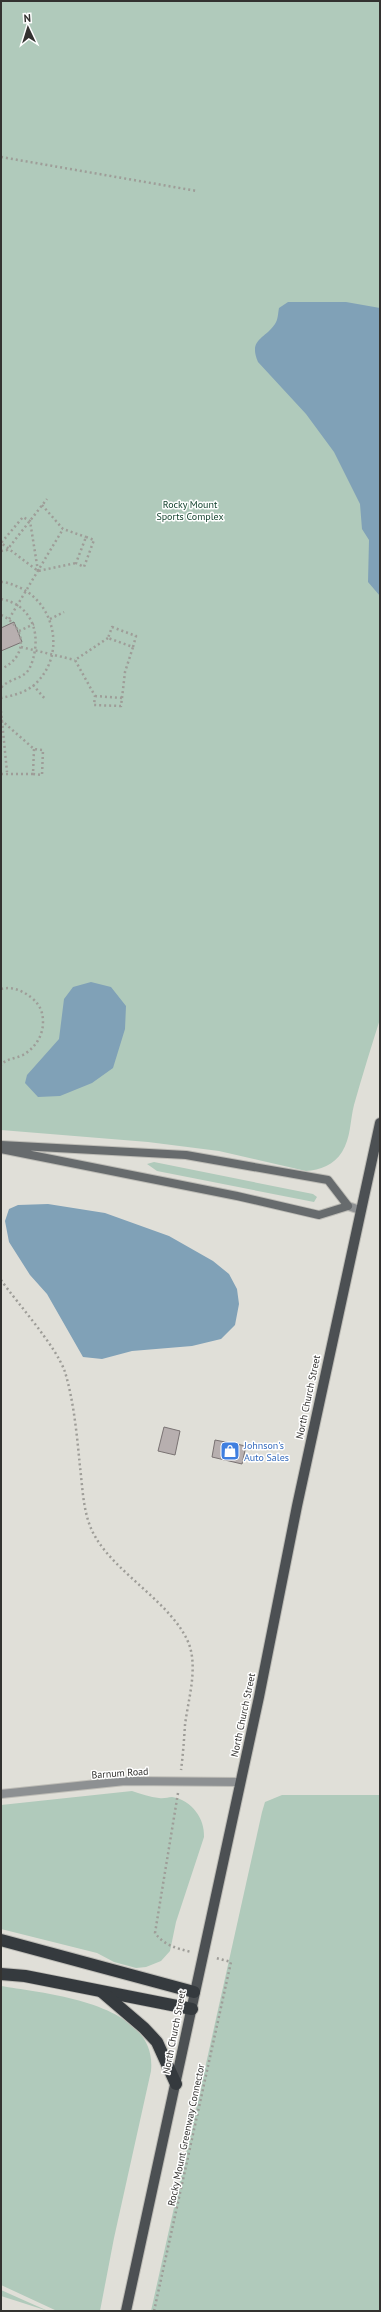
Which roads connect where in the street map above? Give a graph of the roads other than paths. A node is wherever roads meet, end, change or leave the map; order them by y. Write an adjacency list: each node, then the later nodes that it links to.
1 (380, 1123): 5 (main road, North Church Street)
2 (1, 1145): 4 (street)
3 (1, 1149): 4 (street)
4 (348, 1206): 5 (street)
5 (360, 1210): 6 (main road, North Church Street)
6 (240, 1782): 7 (street, Barnum Road); 11 (main road, North Church Street)
7 (1, 1794)
8 (1, 1940): 11 (highway)
9 (1, 1974): 10 (highway)
10 (100, 1990): 12 (highway); 13 (highway)
11 (194, 1992): 12 (main road, North Church Street)
12 (192, 2009): 13 (main road, North Church Street)
13 (176, 2084): 14 (main road, North Church Street)
14 (126, 2311)

